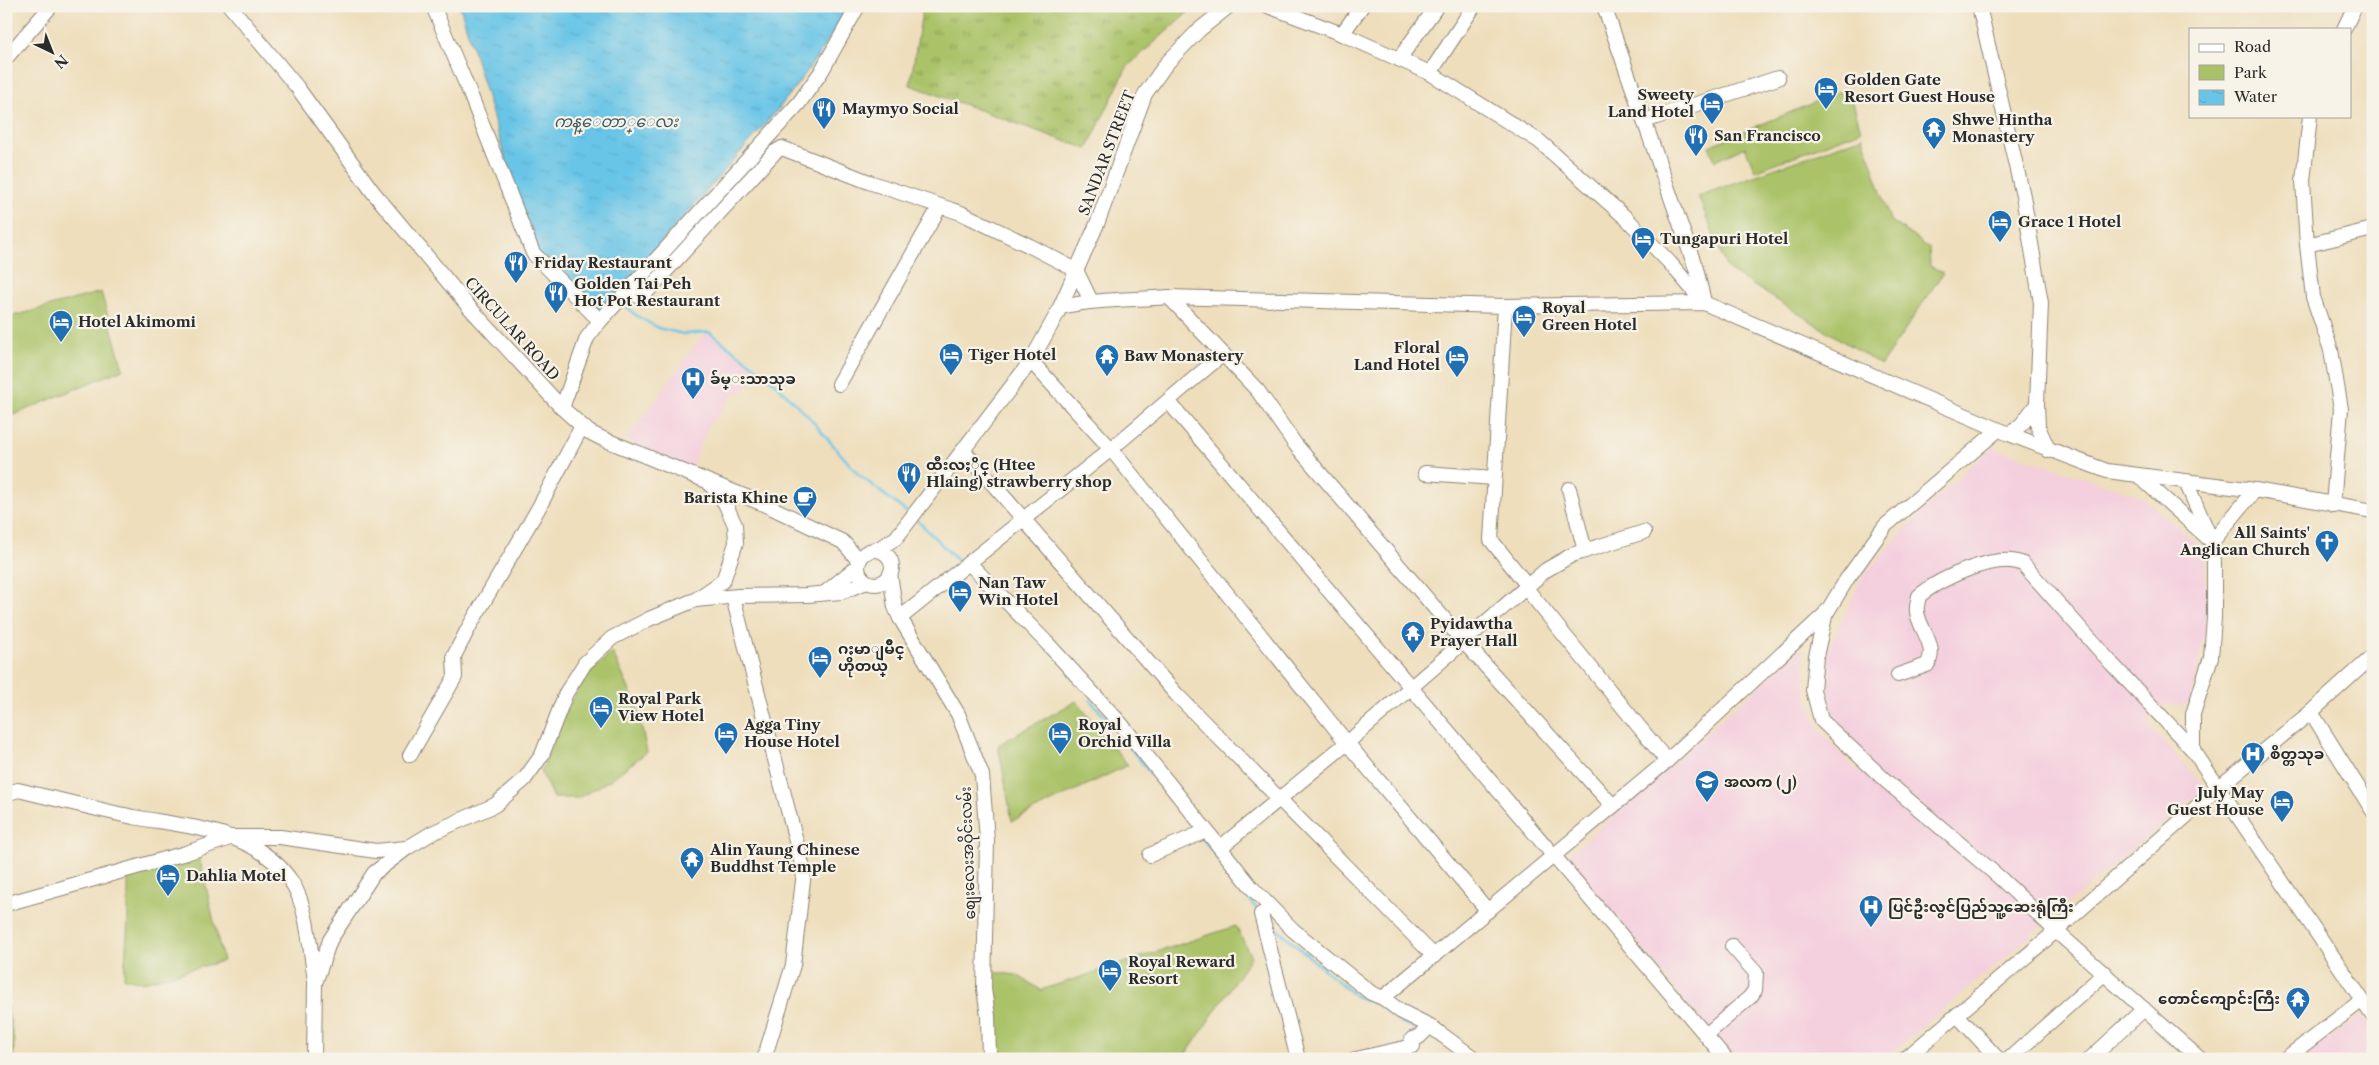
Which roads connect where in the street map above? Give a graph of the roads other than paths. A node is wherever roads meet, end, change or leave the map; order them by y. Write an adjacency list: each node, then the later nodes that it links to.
1 (51, 6): 15 (street)
2 (230, 6): 37 (street, CIRCULAR ROAD)
3 (433, 6): 31 (street)
4 (858, 6): 25 (street)
5 (1229, 6): 24 (street, SANDAR STREET)
6 (1268, 6): 14 (street)
7 (1362, 6): 14 (street)
8 (1438, 6): 16 (street)
9 (1474, 6): 17 (street)
10 (1604, 6): 20 (street)
11 (1979, 6): 36 (street)
12 (2355, 6): 13 (street)
13 (2344, 28)
14 (1342, 34): 16 (street)
15 (6, 58)
16 (1399, 59): 17 (street)
17 (1430, 73): 28 (street)
18 (1778, 78): 20 (street)
19 (2310, 118): 23 (street)
20 (1644, 121): 28 (street)
21 (940, 206): 24 (street); 25 (street); 34 (street)
22 (2373, 229): 23 (street)
23 (2307, 245): 50 (street)
24 (1076, 270): 27 (street); 30 (street, SANDAR STREET)
25 (628, 293): 31 (street)
26 (1169, 297): 27 (street); 29 (street); 32 (street)
27 (1090, 300): 30 (street)
28 (1704, 303): 29 (street); 39 (street)
29 (1504, 306): 45 (street)
30 (1061, 308): 33 (street, SANDAR STREET)
31 (600, 321): 37 (street)
32 (1223, 354): 35 (street); 69 (street)
33 (1031, 361): 40 (street); 41 (street, SANDAR STREET)
34 (839, 384)
35 (1168, 400): 40 (street); 72 (street)
36 (2037, 404): 39 (street); 42 (street)
37 (562, 408): 38 (street, CIRCULAR ROAD)
38 (582, 426): 47 (street, CIRCULAR ROAD); 76 (street)
39 (2003, 432): 42 (street); 68 (street)
40 (1111, 449): 52 (street); 74 (street)
41 (964, 451): 52 (street); 54 (street, SANDAR STREET)
42 (2049, 451): 44 (street)
43 (1425, 473): 45 (street)
44 (2140, 476): 46 (street); 56 (street)
45 (1494, 478): 63 (street)
46 (2186, 482): 49 (street); 56 (street)
47 (710, 483): 55 (street, CIRCULAR ROAD); 66 (street)
48 (1569, 489): 58 (street)
49 (2255, 490): 50 (street); 56 (street)
50 (2333, 505): 51 (street)
51 (2373, 511)
52 (1025, 518): 60 (street); 80 (street)
53 (1644, 532): 58 (street)
54 (896, 538): 57 (street); 61 (street)
55 (843, 542): 57 (street); 59 (street, CIRCULAR ROAD)
56 (2212, 542): 75 (street)
57 (875, 550): 59 (street); 61 (street)
58 (1585, 551): 63 (street)
59 (859, 564): 62 (street); 64 (street)
60 (966, 566): 67 (street); 83 (street)
61 (890, 567): 62 (street); 67 (street)
62 (869, 582): 64 (street); 67 (street)
63 (1526, 586): 69 (street); 77 (street)
64 (826, 592): 65 (street)
65 (733, 597): 66 (street); 105 (street)
66 (695, 600): 86 (street)
67 (898, 612): 106 (street, စျေးလေးအဝိုင်းလမ်း)
68 (1827, 612): 77 (street); 92 (street)
69 (1463, 641): 72 (street); 81 (street)
70 (2373, 656): 73 (street)
71 (1898, 675): 75 (street)
72 (1410, 687): 74 (street); 88 (street)
73 (2311, 712): 78 (street); 82 (street)
74 (1347, 743): 80 (street); 90 (street)
75 (2193, 750): 78 (street)
76 (410, 755)
77 (1667, 761): 81 (street)
78 (2218, 788): 92 (street); 98 (street)
79 (6, 794): 84 (street)
80 (1280, 799): 85 (street); 94 (street)
81 (1613, 806): 88 (street)
82 (2373, 811)
83 (1201, 833): 85 (street); 87 (street)
84 (233, 837): 86 (street); 89 (street); 96 (street)
85 (1220, 847): 97 (street)
86 (407, 848): 96 (street)
87 (1150, 854)
88 (1554, 858): 90 (street); 102 (street)
89 (6, 904)
90 (1488, 911): 94 (street)
91 (1261, 914): 107 (street)
92 (2056, 931): 95 (street); 100 (street)
93 (1732, 946): 102 (street)
94 (1434, 956): 97 (street)
95 (2105, 973): 99 (street); 113 (street)
96 (315, 983): 104 (street)
97 (1383, 998): 101 (street)
98 (2368, 1008): 115 (street)
99 (2144, 1009): 103 (street); 114 (street)
100 (1958, 1016): 111 (street); 112 (street)
101 (1426, 1030): 108 (street); 109 (street)
102 (1706, 1034): 110 (street)
103 (2197, 1058)
104 (314, 1059)
105 (764, 1059)
106 (989, 1059)
107 (1298, 1059)
108 (1356, 1059)
109 (1475, 1059)
110 (1726, 1059)
111 (1905, 1059)
112 (1998, 1059)
113 (2009, 1059)
114 (2090, 1059)
115 (2285, 1059)

